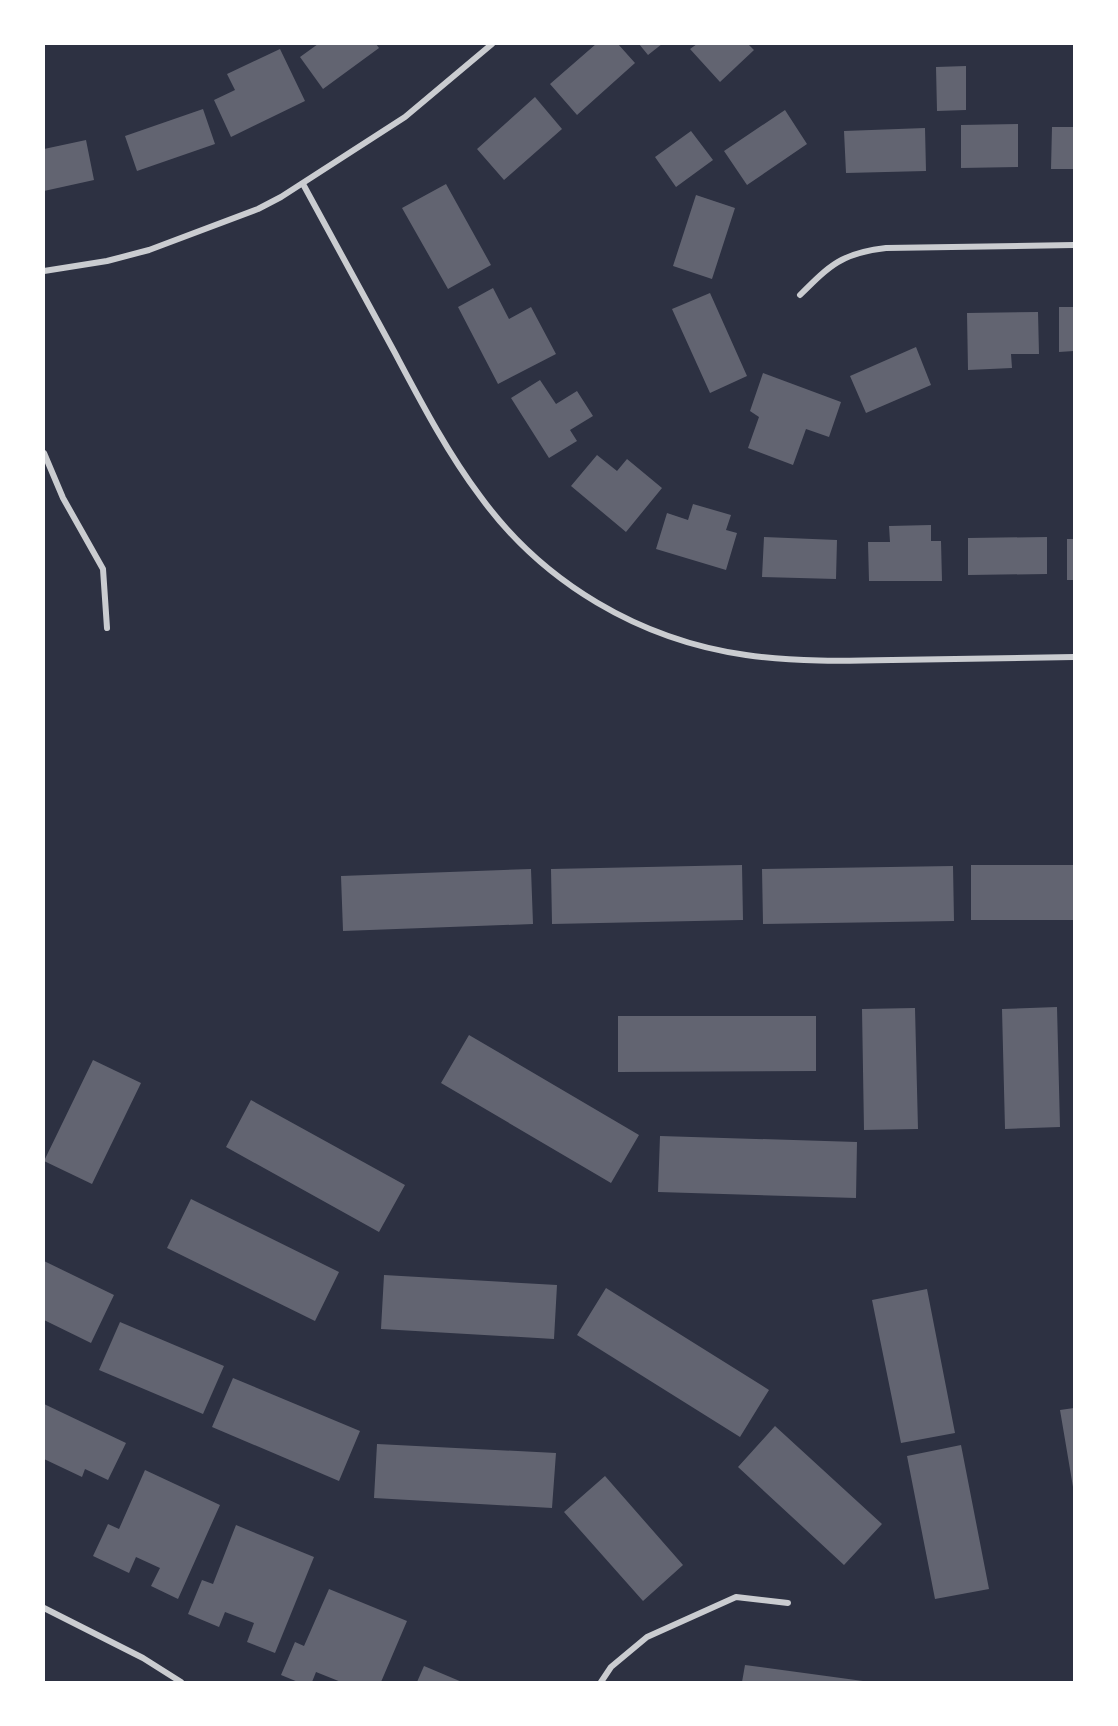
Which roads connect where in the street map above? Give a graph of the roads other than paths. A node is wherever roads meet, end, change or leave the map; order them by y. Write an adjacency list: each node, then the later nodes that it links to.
1 (492, 44): 2 (street)
2 (303, 184): 4 (street); 8 (street)
3 (1074, 245): 5 (street)
4 (44, 271)
5 (800, 295)
6 (44, 453): 7 (street)
7 (106, 628)
8 (1074, 657)
9 (788, 1603): 12 (street)
10 (44, 1608): 11 (street)
11 (181, 1683)
12 (601, 1683)

